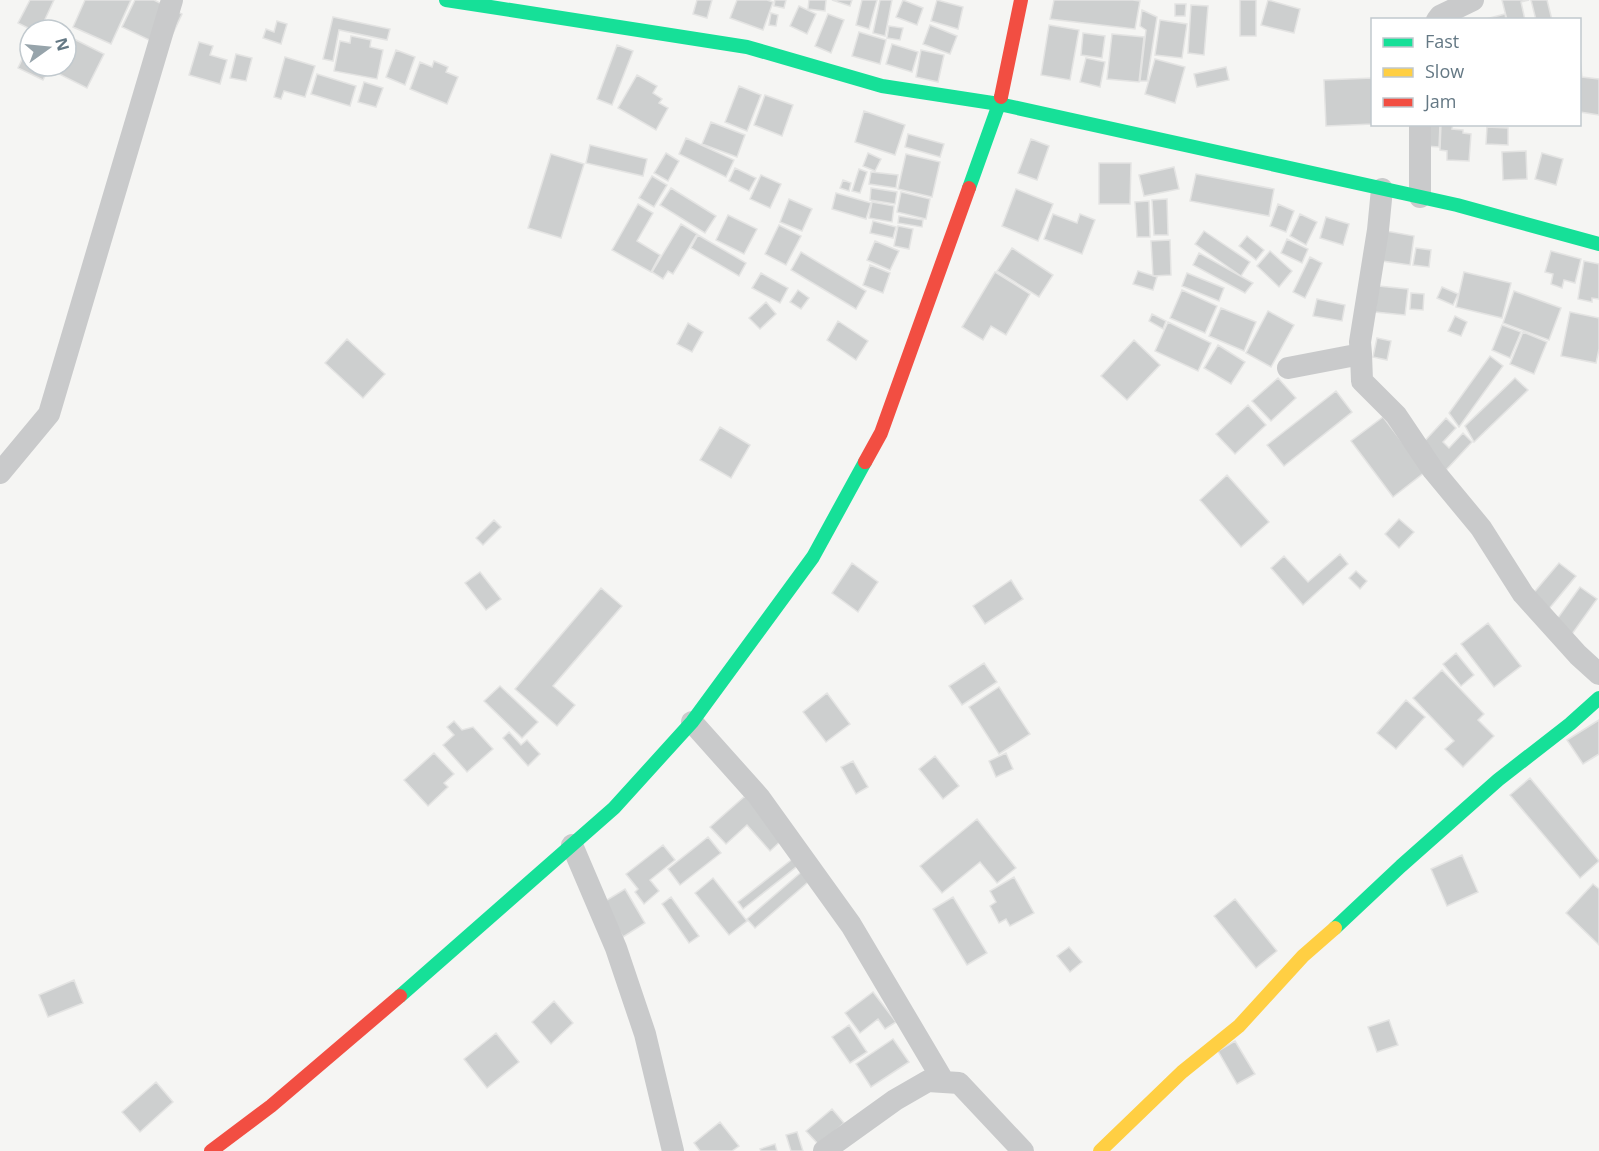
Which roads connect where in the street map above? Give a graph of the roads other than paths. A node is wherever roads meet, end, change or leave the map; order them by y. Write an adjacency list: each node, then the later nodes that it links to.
1 (172, 0): 14 (street)
2 (446, 0): 5 (street)
3 (1021, 0): 7 (street)
4 (1473, 0): 6 (street)
5 (480, 3): 7 (street)
6 (1438, 18)
7 (999, 104): 9 (street); 17 (street)
8 (1420, 126): 10 (street)
9 (1382, 189): 10 (street); 12 (street)
10 (1420, 197): 11 (street)
11 (1599, 244)
12 (1361, 354): 13 (street); 15 (street)
13 (1288, 368)
14 (0, 473)
15 (1599, 674)
16 (1599, 698): 24 (street)
17 (693, 722): 18 (street); 19 (street)
18 (572, 845): 20 (street); 21 (street)
19 (944, 1082): 22 (street); 23 (street)
20 (211, 1151)
21 (673, 1151)
22 (824, 1151)
23 (1023, 1151)
24 (1100, 1151)

